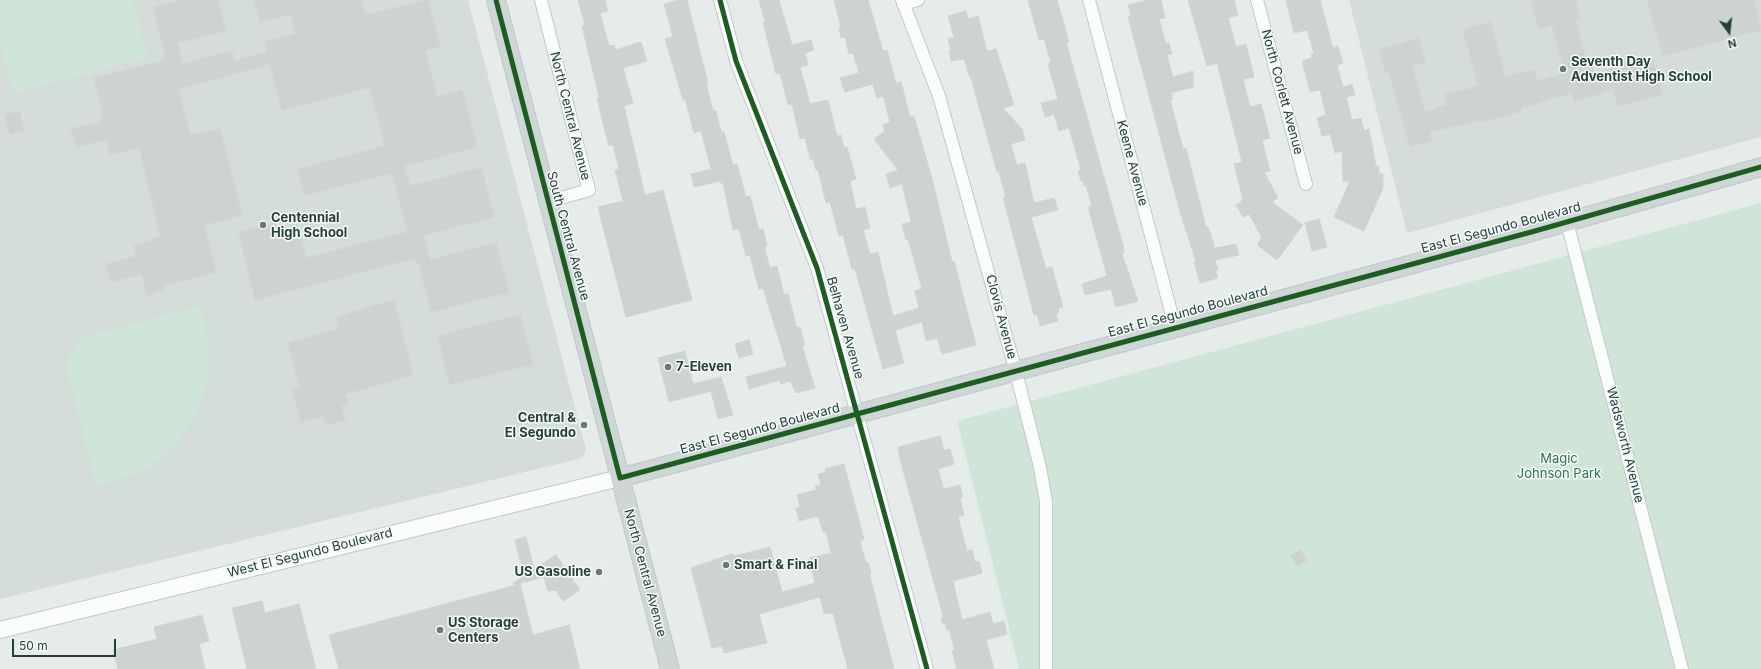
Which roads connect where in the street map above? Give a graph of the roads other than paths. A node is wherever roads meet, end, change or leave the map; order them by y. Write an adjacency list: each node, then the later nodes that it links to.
1 (496, 0): 10 (main road, South Central Avenue)
2 (541, 0): 10 (street, North Central Avenue)
3 (720, 0): 14 (street, Belhaven Avenue)
4 (918, 0): 7 (street)
5 (1089, 0): 12 (street, Keene Avenue)
6 (1257, 0): 9 (street, North Corlett Avenue)
7 (902, 2): 13 (street, Clovis Avenue)
8 (1761, 166): 11 (main road, East El Segundo Boulevard)
9 (1306, 184)
10 (547, 202): 15 (main road, South Central Avenue)
11 (1567, 222): 12 (main road, East El Segundo Boulevard); 20 (street, Wadsworth Avenue)
12 (1175, 327): 13 (main road, East El Segundo Boulevard)
13 (1016, 372): 14 (main road, East El Segundo Boulevard); 19 (street, Clovis Avenue)
14 (858, 414): 15 (main road, East El Segundo Boulevard); 18 (street, Belhaven Avenue)
15 (620, 478): 16 (main road, West El Segundo Boulevard); 17 (main road, North Central Avenue)
16 (0, 630)
17 (670, 669)
18 (927, 669)
19 (1046, 669)
20 (1682, 669)

